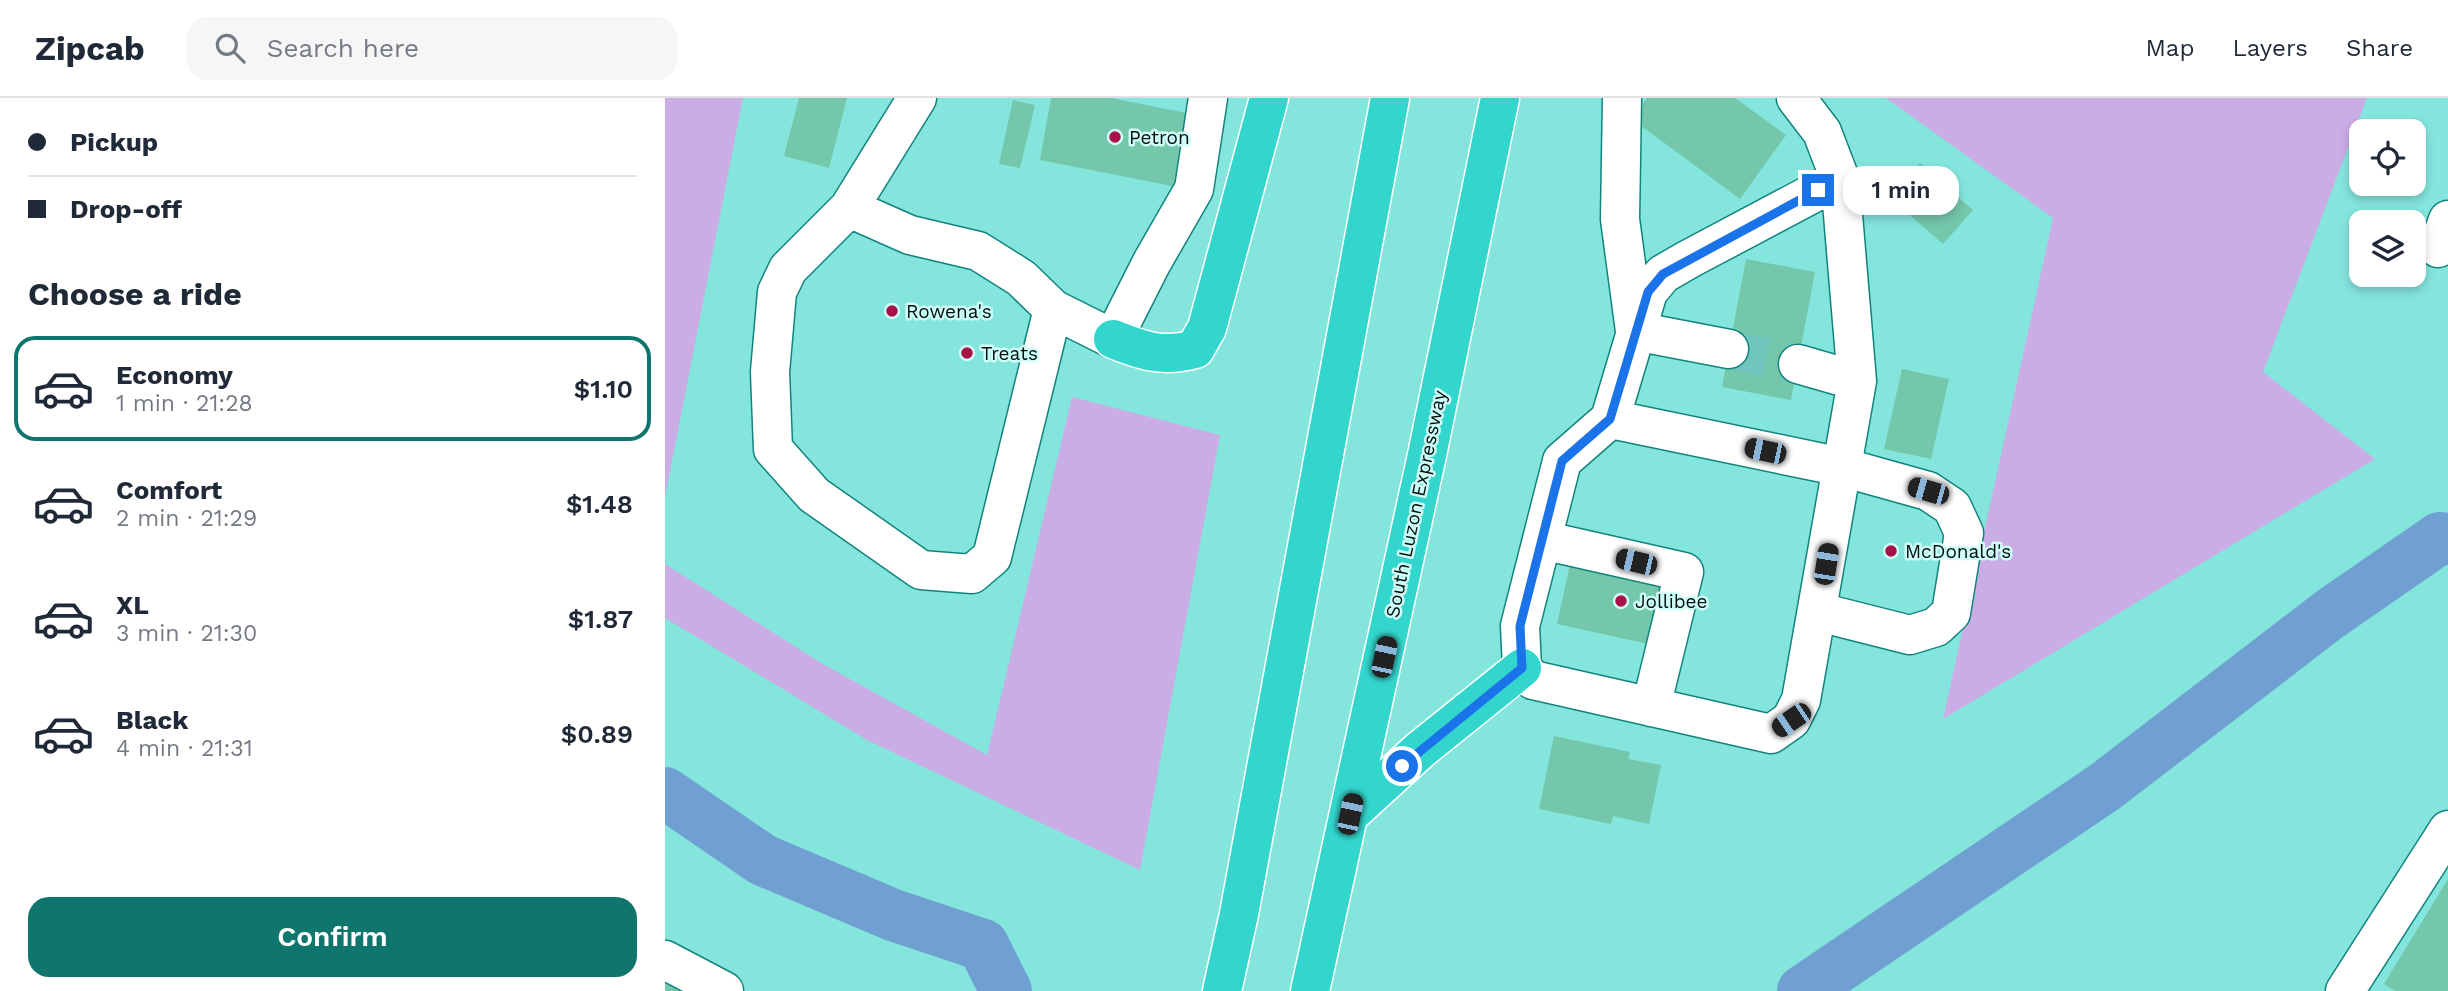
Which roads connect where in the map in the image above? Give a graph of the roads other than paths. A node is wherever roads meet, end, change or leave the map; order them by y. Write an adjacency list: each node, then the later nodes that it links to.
1 (917, 98): 9 (lane)
2 (1208, 98): 12 (lane)
3 (1269, 98): 12 (highway)
4 (1500, 98): 22 (highway, South Luzon Expressway)
5 (1622, 98): 11 (lane)
6 (1796, 98): 8 (lane)
7 (1390, 99): 26 (highway)
8 (1840, 179): 11 (lane); 15 (lane)
9 (849, 208): 10 (lane); 10 (lane)
10 (1053, 309): 12 (lane)
11 (1635, 331): 13 (lane); 16 (lane)
12 (1113, 339)
13 (1729, 349)
14 (1798, 365): 15 (lane)
15 (1857, 382): 17 (lane)
16 (1610, 419): 17 (lane); 18 (lane)
17 (1842, 467): 19 (lane); 19 (lane)
18 (1542, 540): 20 (lane); 21 (lane)
19 (1818, 612): 21 (lane)
20 (1522, 668): 21 (lane); 22 (highway)
21 (1651, 707)
22 (1350, 814): 27 (highway, South Luzon Expressway)
23 (2448, 830): 28 (lane)
24 (665, 960): 25 (lane)
25 (724, 991)
26 (1222, 991)
27 (1310, 991)
28 (2345, 991)

